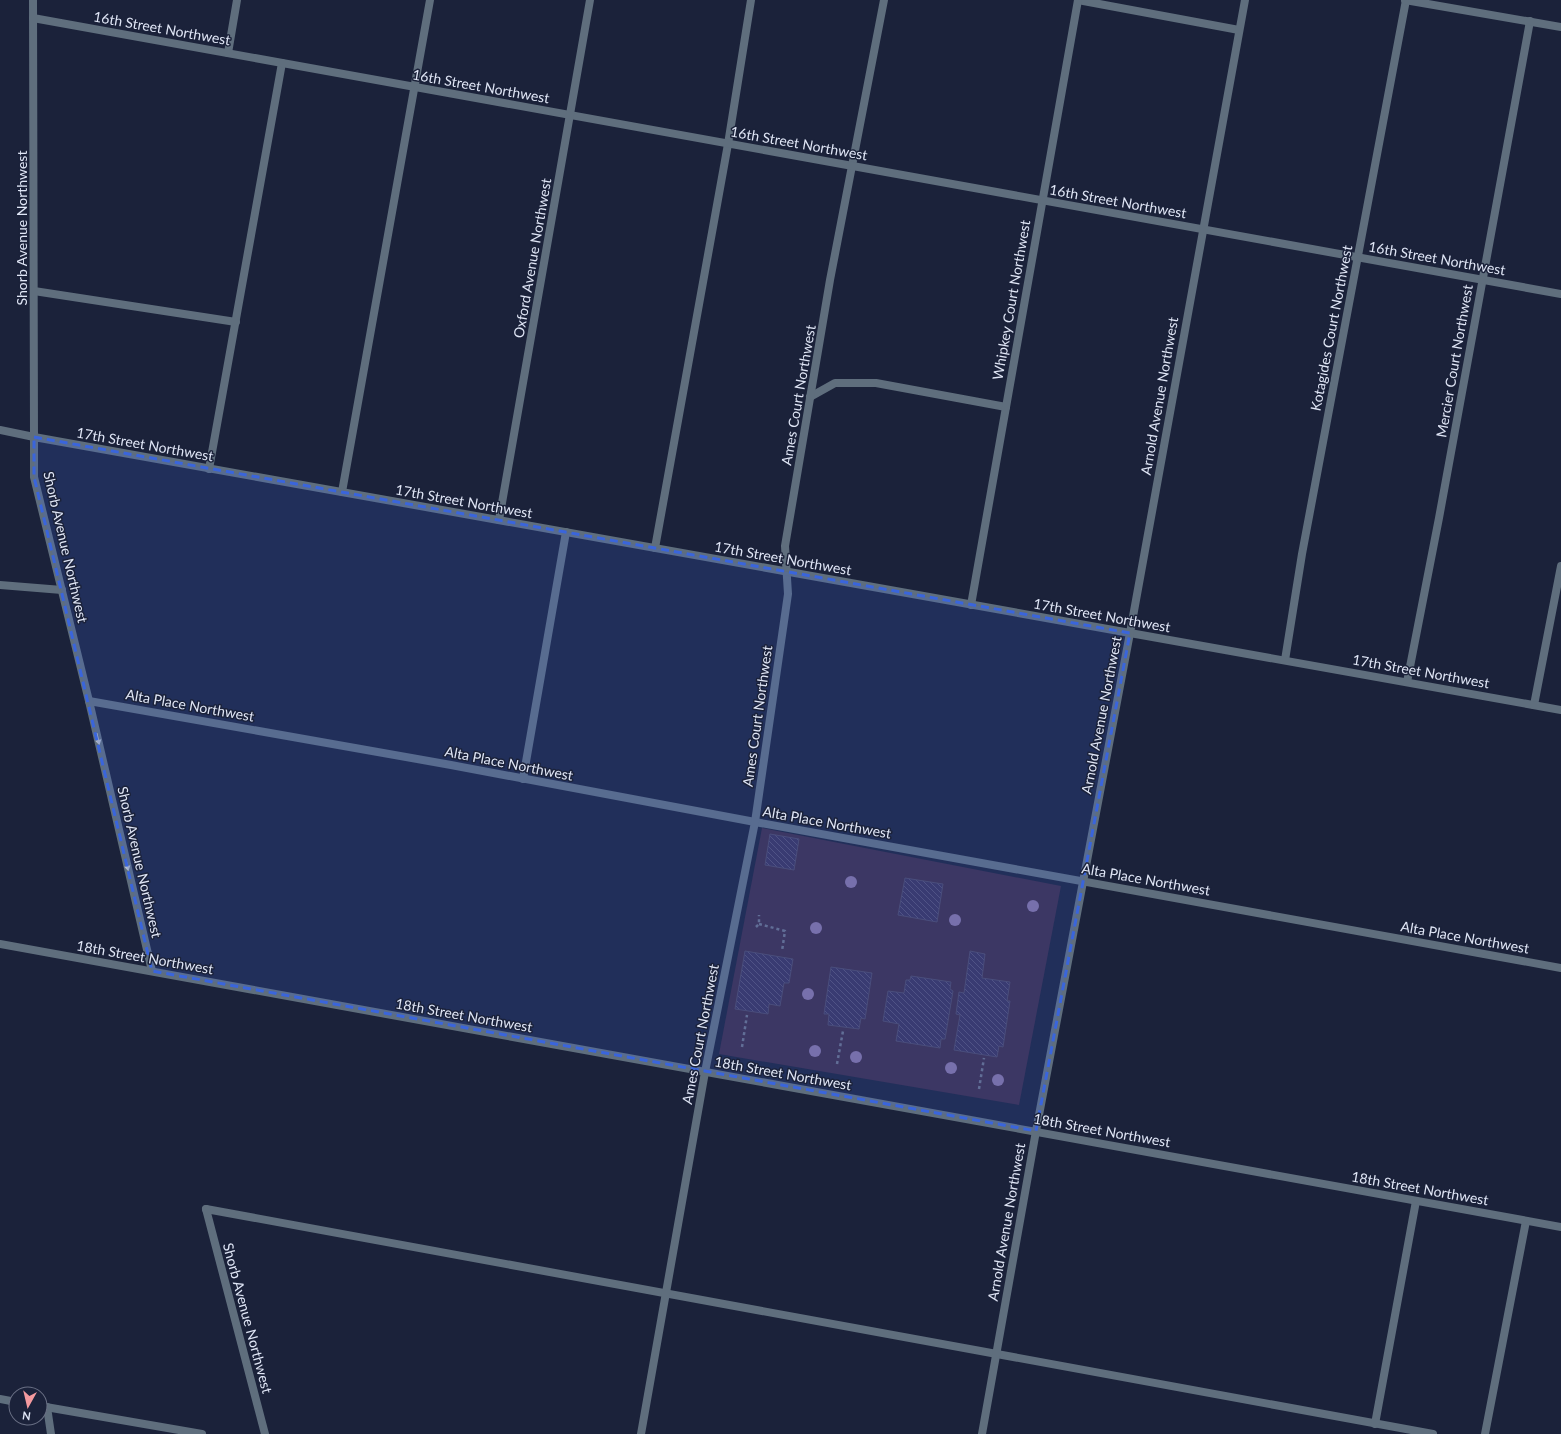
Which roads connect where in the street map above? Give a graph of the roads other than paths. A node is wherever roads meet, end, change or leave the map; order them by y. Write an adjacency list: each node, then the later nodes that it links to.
1 (33, 0): 10 (street, Shorb Avenue Northwest)
2 (238, 0): 14 (street)
3 (430, 0): 16 (street)
4 (590, 0): 17 (street, Oxford Avenue Northwest)
5 (751, 0): 18 (street)
6 (884, 0): 19 (street, Ames Court Northwest)
7 (1078, 0): 13 (street); 20 (street, Whipkey Court Northwest)
8 (1245, 0): 13 (street, Arnold Avenue Northwest)
9 (1405, 0): 11 (street); 22 (street, Kotagides Court Northwest)
10 (33, 18): 14 (street, 16th Street Northwest); 24 (street, Shorb Avenue Northwest)
11 (1530, 21): 12 (street); 23 (street, Mercier Court Northwest)
12 (1561, 27)
13 (1239, 30): 21 (street, Arnold Avenue Northwest)
14 (228, 53): 15 (street, 16th Street Northwest)
15 (282, 63): 16 (street, 16th Street Northwest); 26 (street)
16 (415, 87): 17 (street, 16th Street Northwest); 32 (street)
17 (570, 115): 18 (street, 16th Street Northwest); 33 (street, Oxford Avenue Northwest)
18 (728, 144): 19 (street, 16th Street Northwest); 35 (street)
19 (853, 166): 20 (street, 16th Street Northwest); 27 (street, Ames Court Northwest)
20 (1042, 200): 21 (street, 16th Street Northwest); 28 (street, Whipkey Court Northwest)
21 (1202, 229): 22 (street, 16th Street Northwest); 41 (street, Arnold Avenue Northwest)
22 (1357, 257): 23 (street, 16th Street Northwest); 42 (street, Kotagides Court Northwest)
23 (1482, 280): 25 (street, 16th Street Northwest); 43 (street, Mercier Court Northwest)
24 (34, 291): 26 (street); 30 (street, Shorb Avenue Northwest)
25 (1561, 294)
26 (236, 322): 31 (street)
27 (810, 397): 28 (street); 37 (street, Ames Court Northwest)
28 (1006, 407): 40 (street, Whipkey Court Northwest)
29 (0, 430): 30 (street, 17th Street Northwest)
30 (34, 437): 31 (street, 17th Street Northwest); 39 (street, Shorb Avenue Northwest)
31 (209, 468): 32 (street, 17th Street Northwest)
32 (342, 492): 33 (street, 17th Street Northwest)
33 (499, 520): 34 (street, 17th Street Northwest)
34 (566, 532): 35 (street, 17th Street Northwest); 47 (street)
35 (655, 548): 37 (street, 17th Street Northwest)
36 (1561, 566): 45 (street)
37 (786, 571): 40 (street, 17th Street Northwest); 48 (street, Ames Court Northwest)
38 (0, 585): 39 (street)
39 (62, 590): 44 (street, Shorb Avenue Northwest)
40 (971, 605): 41 (street, 17th Street Northwest)
41 (1130, 633): 42 (street, 17th Street Northwest); 49 (street, Arnold Avenue Northwest)
42 (1285, 660): 43 (street, 17th Street Northwest)
43 (1407, 682): 45 (street, 17th Street Northwest)
44 (89, 701): 47 (street, Alta Place Northwest); 52 (street, Shorb Avenue Northwest, one-way to 52)
45 (1534, 705): 46 (street, 17th Street Northwest)
46 (1561, 710)
47 (524, 779): 48 (street, Alta Place Northwest)
48 (755, 822): 49 (street, Alta Place Northwest); 53 (street, Ames Court Northwest)
49 (1082, 881): 51 (street, Alta Place Northwest); 54 (street, Arnold Avenue Northwest)
50 (0, 944): 52 (street, 18th Street Northwest)
51 (1561, 968)
52 (152, 971): 53 (street, 18th Street Northwest)
53 (705, 1072): 54 (street, 18th Street Northwest); 58 (street, Ames Court Northwest)
54 (1036, 1131): 55 (street, 18th Street Northwest); 59 (street, Arnold Avenue Northwest)
55 (1416, 1201): 56 (street, 18th Street Northwest); 62 (street)
56 (1526, 1221): 57 (street, 18th Street Northwest); 69 (street)
57 (1561, 1227)
58 (666, 1292): 59 (street); 65 (street, Shorb Avenue Northwest); 66 (street, Ames Court Northwest)
59 (996, 1355): 62 (street); 67 (street, Arnold Avenue Northwest)
60 (48, 1408): 64 (street)
61 (48, 1422): 63 (street)
62 (1375, 1424): 68 (street)
63 (51, 1434)
64 (202, 1434)
65 (265, 1434)
66 (641, 1434)
67 (982, 1434)
68 (1433, 1434)
69 (1485, 1434)

